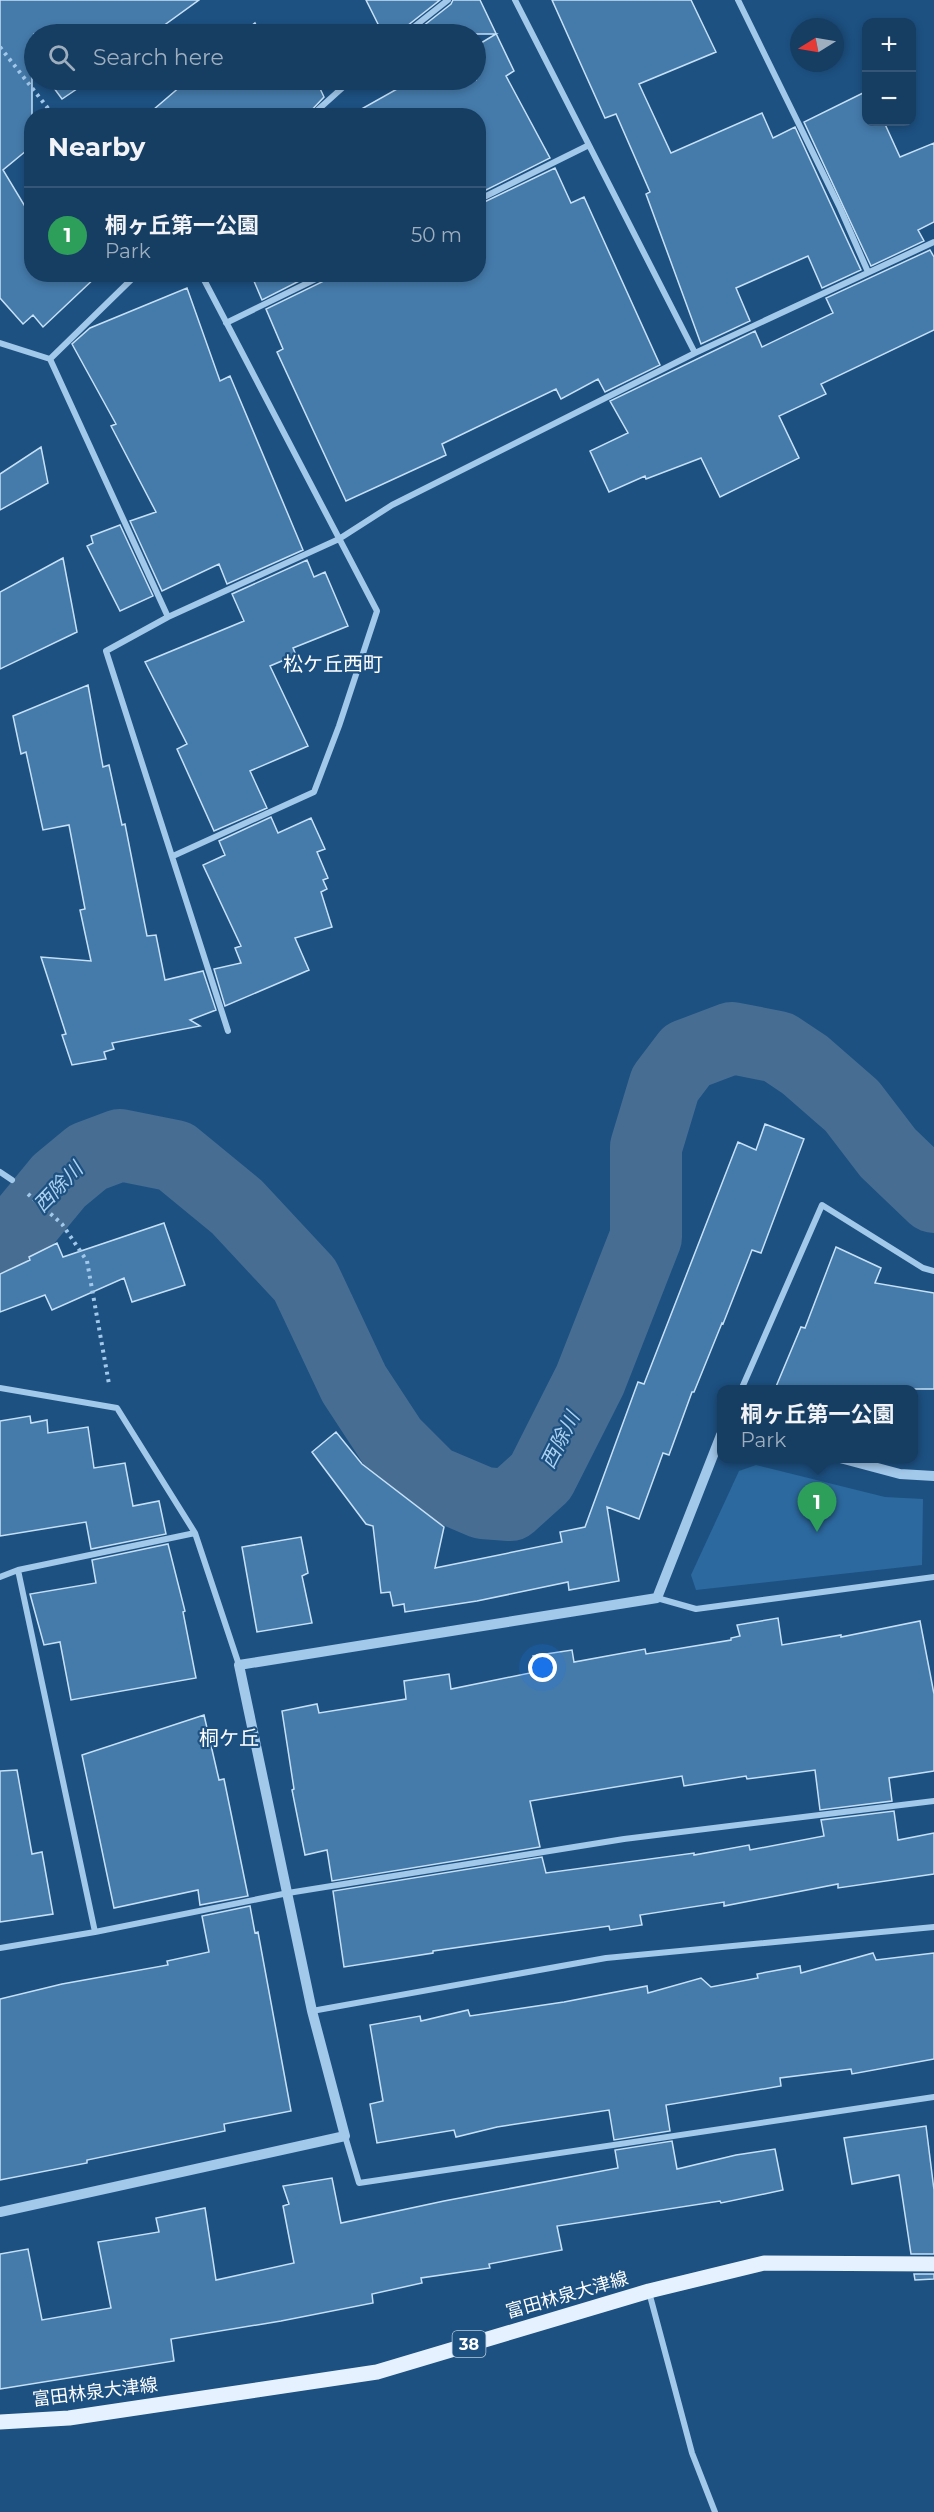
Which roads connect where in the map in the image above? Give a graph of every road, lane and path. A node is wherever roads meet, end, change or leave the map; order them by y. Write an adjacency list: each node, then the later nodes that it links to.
1 (448, 0): 4 (street)
2 (515, 0): 11 (street)
3 (738, 0): 14 (street)
4 (418, 24)
5 (0, 47): 6 (path)
6 (24, 78)
7 (34, 90): 9 (path)
8 (340, 90): 10 (street)
9 (48, 108)
10 (320, 108)
11 (590, 145): 12 (street); 20 (street)
12 (486, 196)
13 (934, 242): 14 (street)
14 (868, 272): 20 (street)
15 (129, 282): 21 (street)
16 (205, 282): 18 (street)
17 (310, 282): 18 (street)
18 (226, 323): 22 (street)
19 (0, 343): 21 (street)
20 (695, 353): 22 (street)
21 (50, 359): 23 (street)
22 (339, 539): 23 (street); 24 (street)
23 (168, 617): 24 (street)
24 (173, 856): 25 (street)
25 (228, 1031)
26 (0, 1172): 27 (street)
27 (12, 1180): 31 (path)
28 (934, 1271): 29 (street)
29 (743, 1385)
30 (0, 1388): 31 (street)
31 (117, 1408): 35 (street)
32 (717, 1445): 39 (street)
33 (859, 1463): 34 (street)
34 (934, 1476)
35 (195, 1533): 36 (street); 40 (street)
36 (18, 1570): 37 (street); 44 (street)
37 (0, 1577)
38 (934, 1577): 39 (street)
39 (657, 1598): 40 (street)
40 (239, 1665): 42 (street)
41 (934, 1801): 42 (street)
42 (288, 1893): 44 (street); 46 (street)
43 (934, 1927): 46 (street)
44 (95, 1932): 45 (street)
45 (0, 1948)
46 (312, 2011): 48 (street)
47 (934, 2097): 48 (street)
48 (345, 2136): 49 (street)
49 (0, 2212)
50 (934, 2264): 51 (main road, 富田林泉大津線 / 38)
51 (649, 2291): 52 (main road, 富田林泉大津線 / 38); 53 (street)
52 (0, 2422)
53 (715, 2512)

